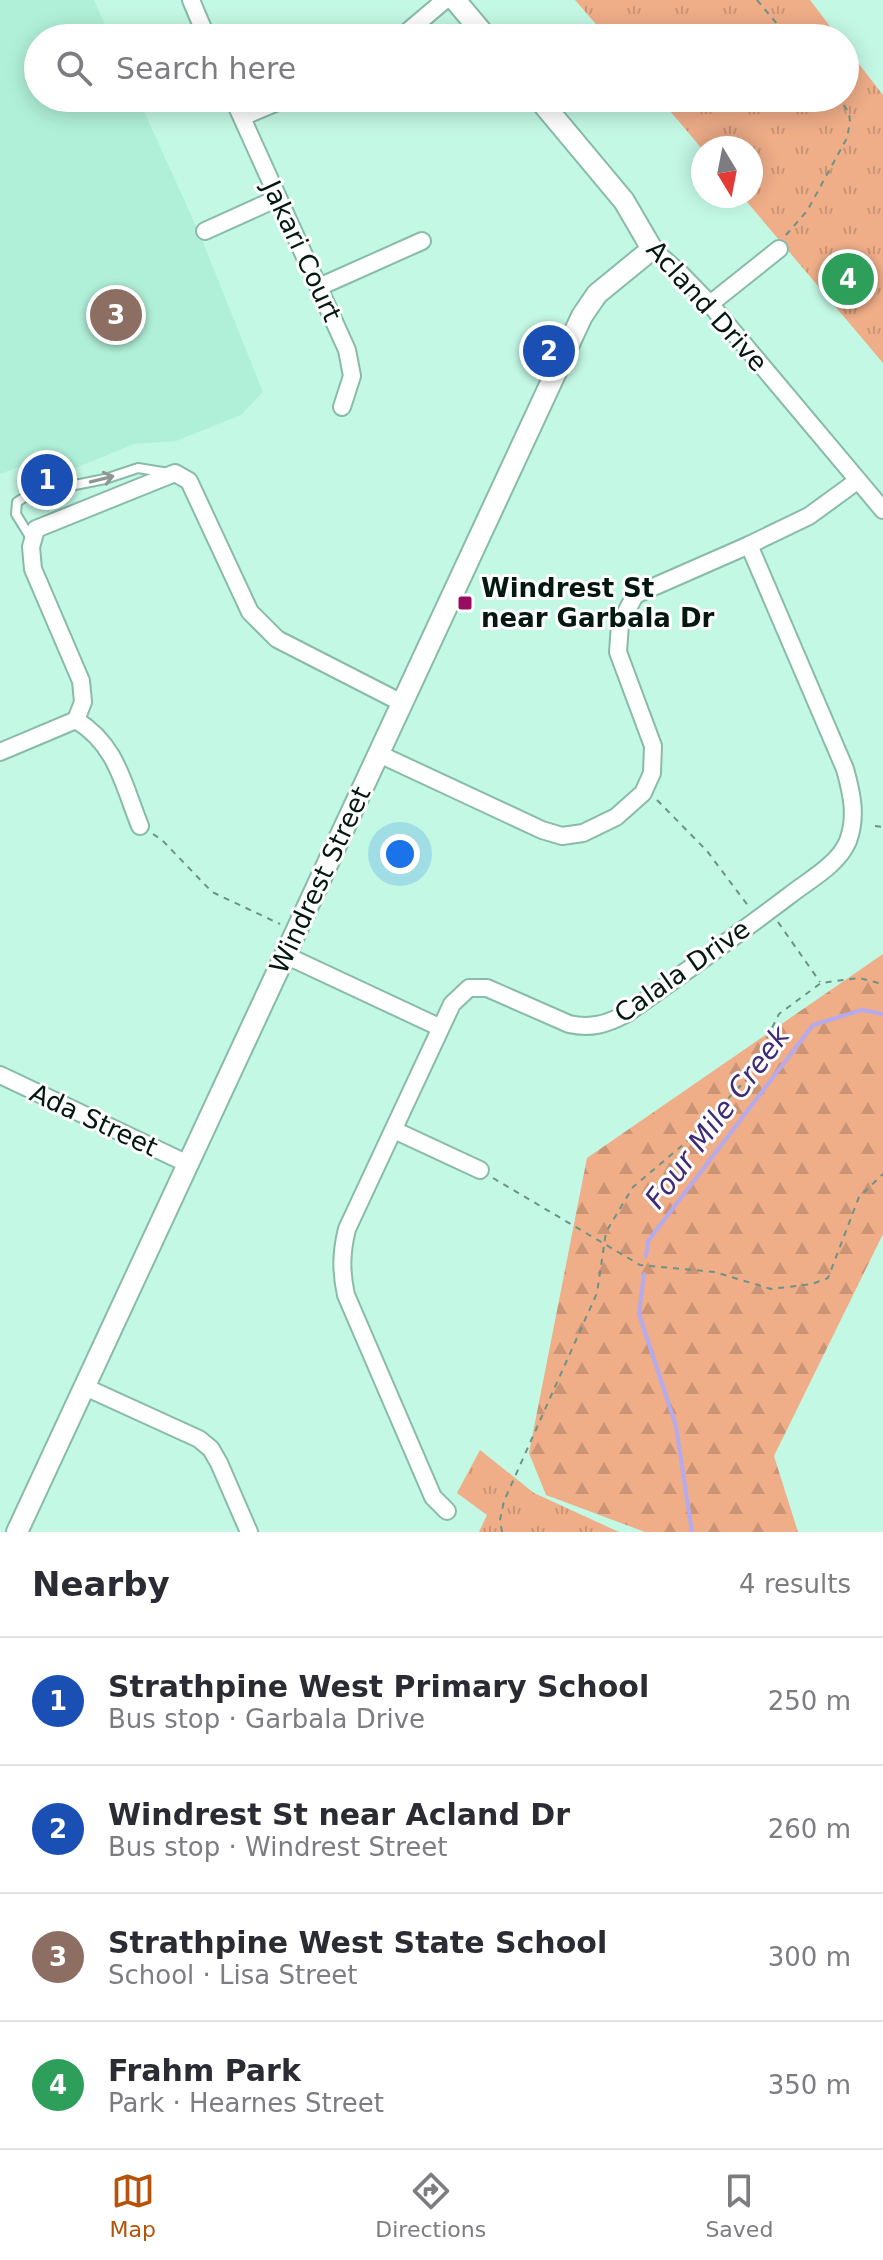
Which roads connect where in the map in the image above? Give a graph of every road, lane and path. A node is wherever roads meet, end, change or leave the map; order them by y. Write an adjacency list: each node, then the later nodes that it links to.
1 (191, 0): 5 (street)
2 (445, 0): 6 (street)
3 (455, 0): 7 (street)
4 (757, 0): 8 (path)
5 (201, 24)
6 (417, 24)
7 (475, 24)
8 (777, 24)
9 (240, 112): 13 (street, Jakari Court)
10 (254, 112): 13 (street)
11 (550, 112): 17 (street, Acland Drive)
12 (848, 112): 18 (path)
13 (242, 117): 14 (street, Jakari Court)
14 (278, 198): 15 (street); 19 (street, Jakari Court)
15 (205, 231)
16 (422, 241): 19 (street)
17 (652, 249): 20 (street, Acland Drive); 27 (street, Windrest Street)
18 (779, 249): 20 (street)
19 (319, 287): 21 (street, Jakari Court)
20 (710, 304): 23 (street, Acland Drive)
21 (342, 407)
22 (175, 473): 25 (street); 25 (lane, one-way to 22); 27 (street)
23 (857, 481): 24 (street, Acland Drive); 26 (street)
24 (883, 510)
25 (33, 541): 28 (street)
26 (749, 545): 30 (street); 35 (street, Calala Drive)
27 (402, 703): 30 (street, Windrest Street)
28 (76, 720): 29 (street); 32 (street)
29 (0, 752)
30 (379, 754): 37 (street, Windrest Street)
31 (655, 798): 35 (path)
32 (140, 826): 36 (path)
33 (875, 826): 34 (path)
34 (883, 827)
35 (758, 919): 38 (path); 40 (street, Calala Drive)
36 (285, 926)
37 (285, 955): 40 (street); 43 (street, Windrest Street)
38 (821, 983): 39 (path); 46 (path)
39 (883, 984)
40 (439, 1027): 42 (street, Calala Drive)
41 (0, 1075): 43 (street, Ada Street)
42 (394, 1130): 44 (street); 48 (street, Calala Drive)
43 (188, 1164): 47 (street, Windrest Street)
44 (480, 1170): 46 (path)
45 (883, 1174): 46 (path)
46 (603, 1243): 51 (path)
47 (85, 1387): 49 (street, Windrest Street); 50 (street)
48 (447, 1511)
49 (17, 1532)
50 (249, 1532)
51 (502, 1532)

